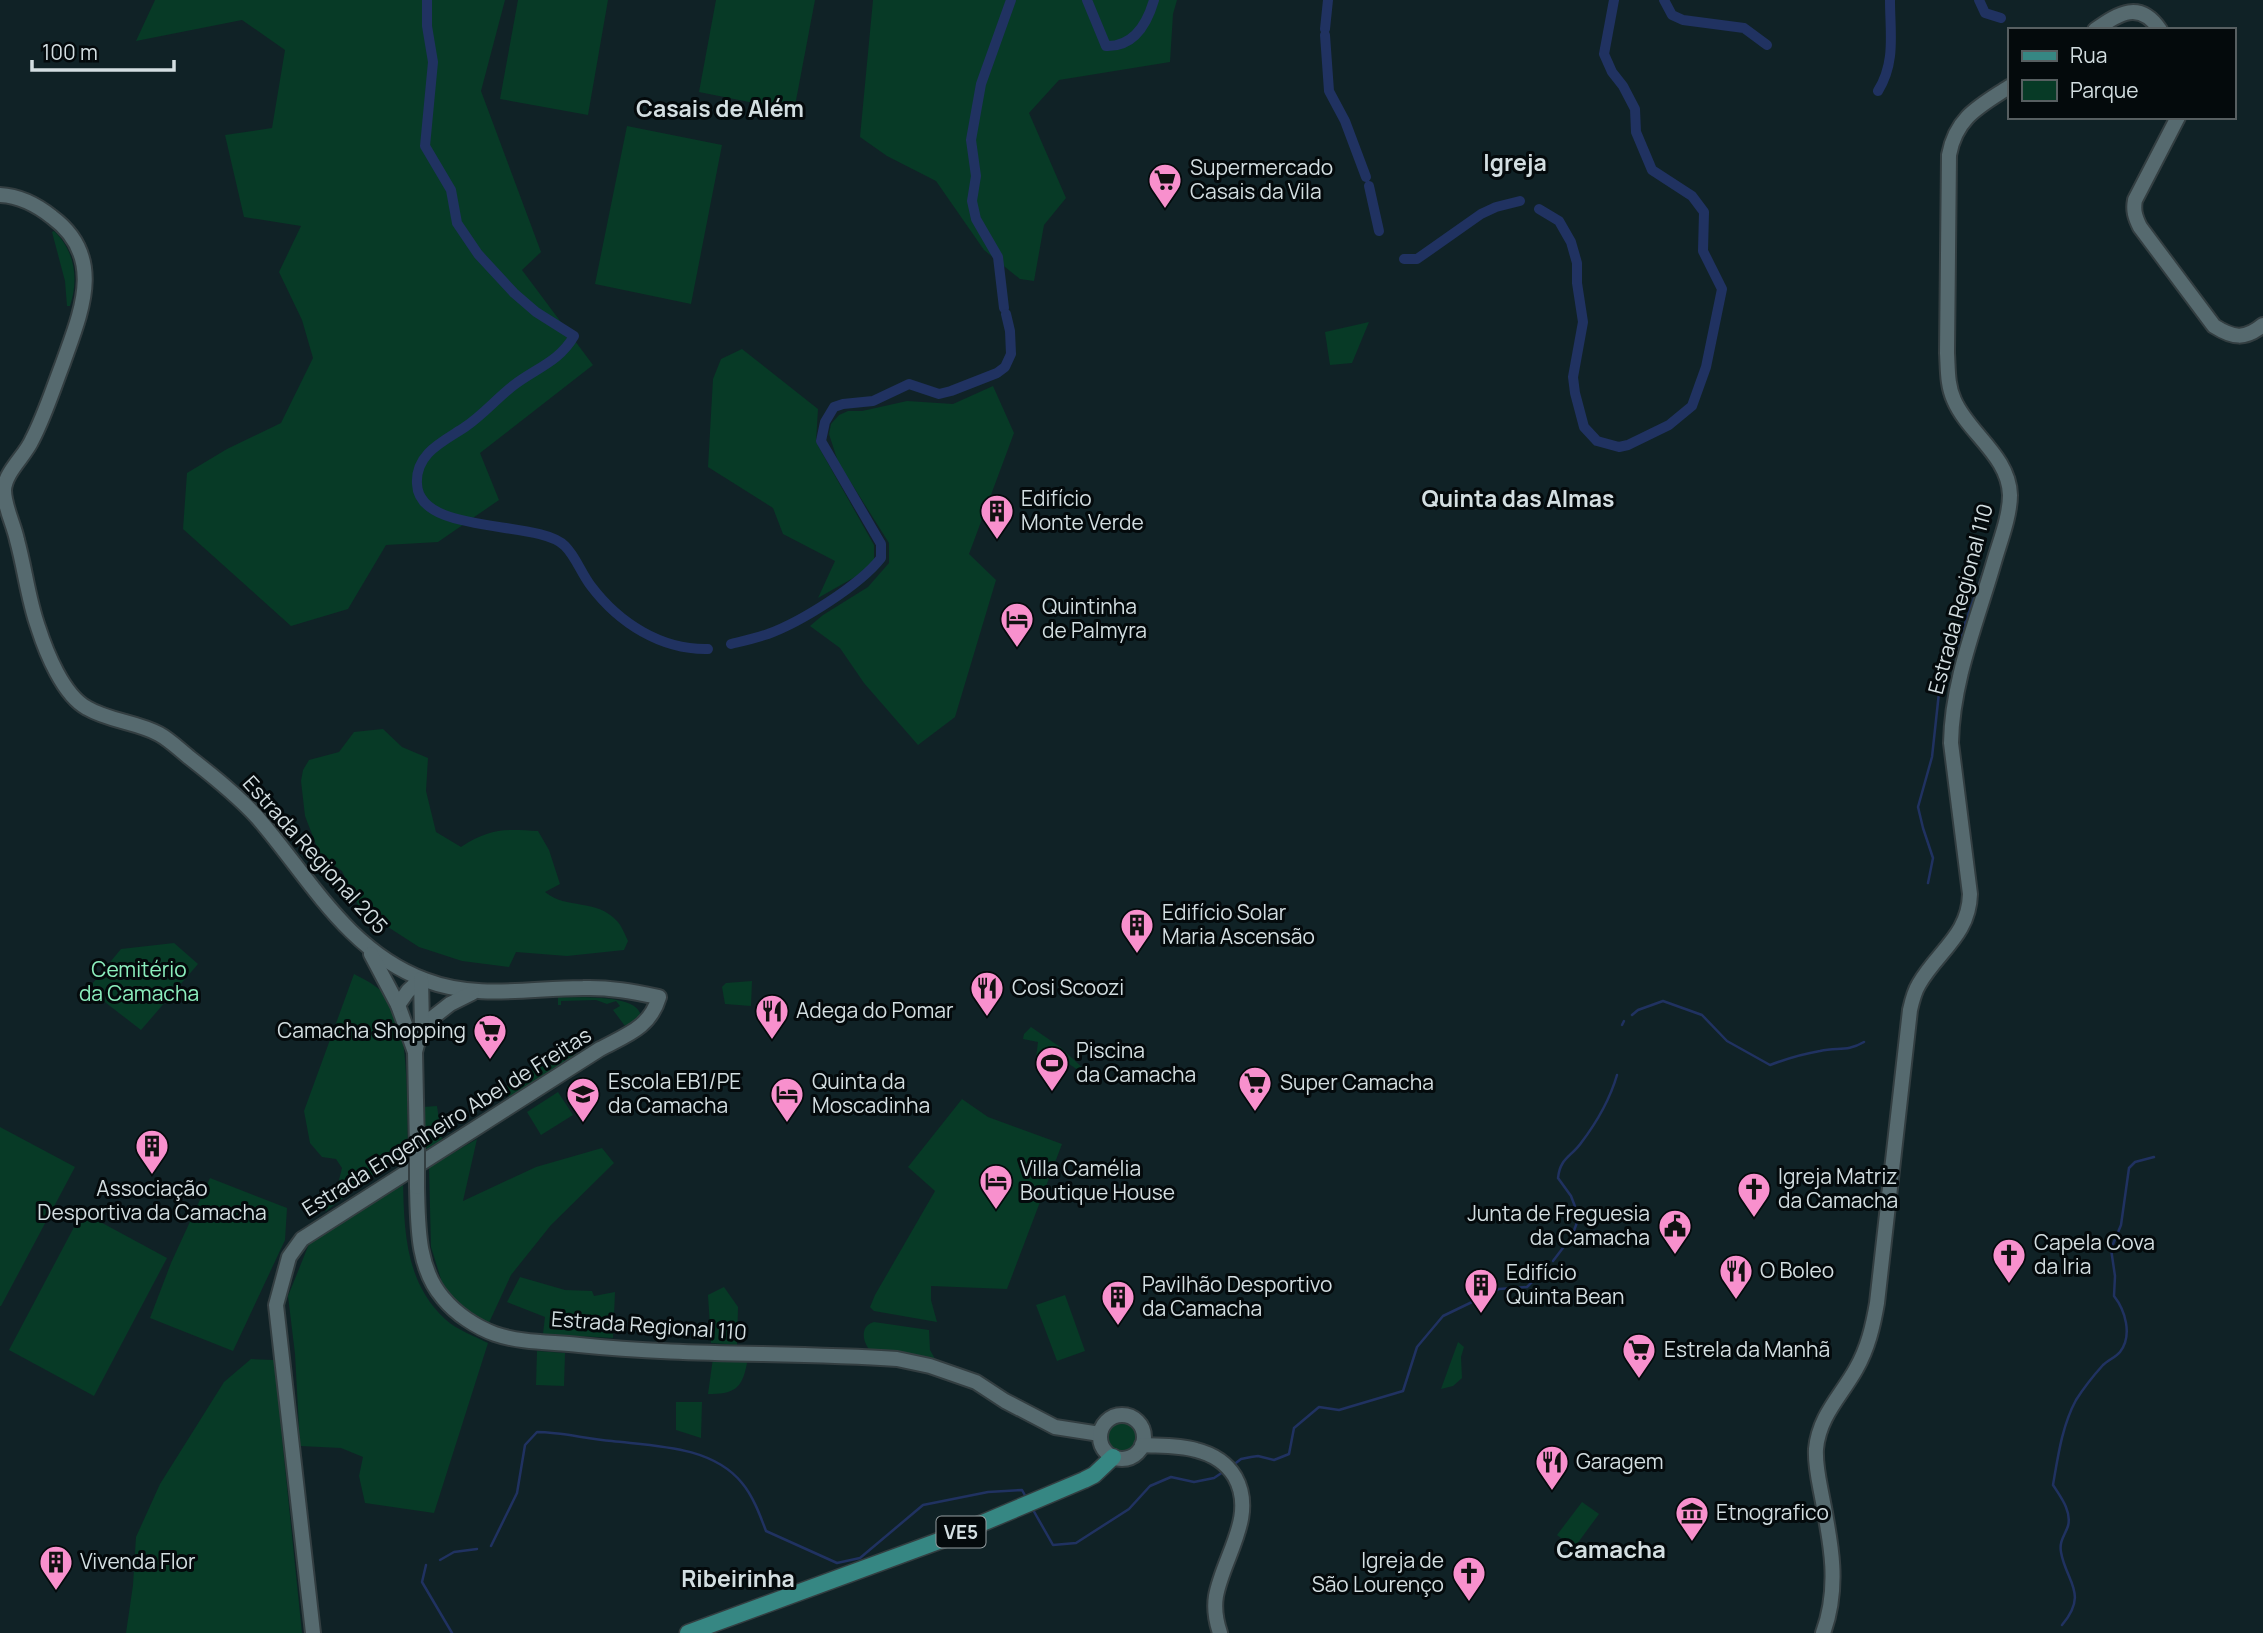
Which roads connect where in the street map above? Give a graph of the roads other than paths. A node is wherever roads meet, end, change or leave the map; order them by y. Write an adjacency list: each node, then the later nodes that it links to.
1 (2098, 28): 2 (main road)
2 (2158, 28)
3 (2008, 88): 20 (main road, Estrada Regional 110)
4 (2177, 119): 6 (main road)
5 (0, 195): 7 (main road, Estrada Regional 205)
6 (2263, 325)
7 (369, 949): 8 (main road, Estrada Regional 205); 11 (main road, Estrada Regional 110)
8 (421, 979): 9 (main road, Estrada Regional 205); 11 (main road); 12 (main road, Estrada Regional 110)
9 (474, 992): 10 (main road, Estrada Regional 205); 12 (main road)
10 (659, 997): 17 (main road, Estrada Engenheiro Abel de Freitas)
11 (400, 1010): 12 (main road); 13 (main road, Estrada Regional 110)
12 (422, 1026): 13 (main road, Estrada Regional 110)
13 (415, 1052): 14 (main road, Estrada Regional 110, bridge)
14 (1100, 1434): 15 (main road); 16 (main road)
15 (1142, 1445): 16 (main road); 19 (main road)
16 (1113, 1457): 18 (main road, VE5)
17 (313, 1633)
18 (688, 1633)
19 (1220, 1633)
20 (1823, 1633)

